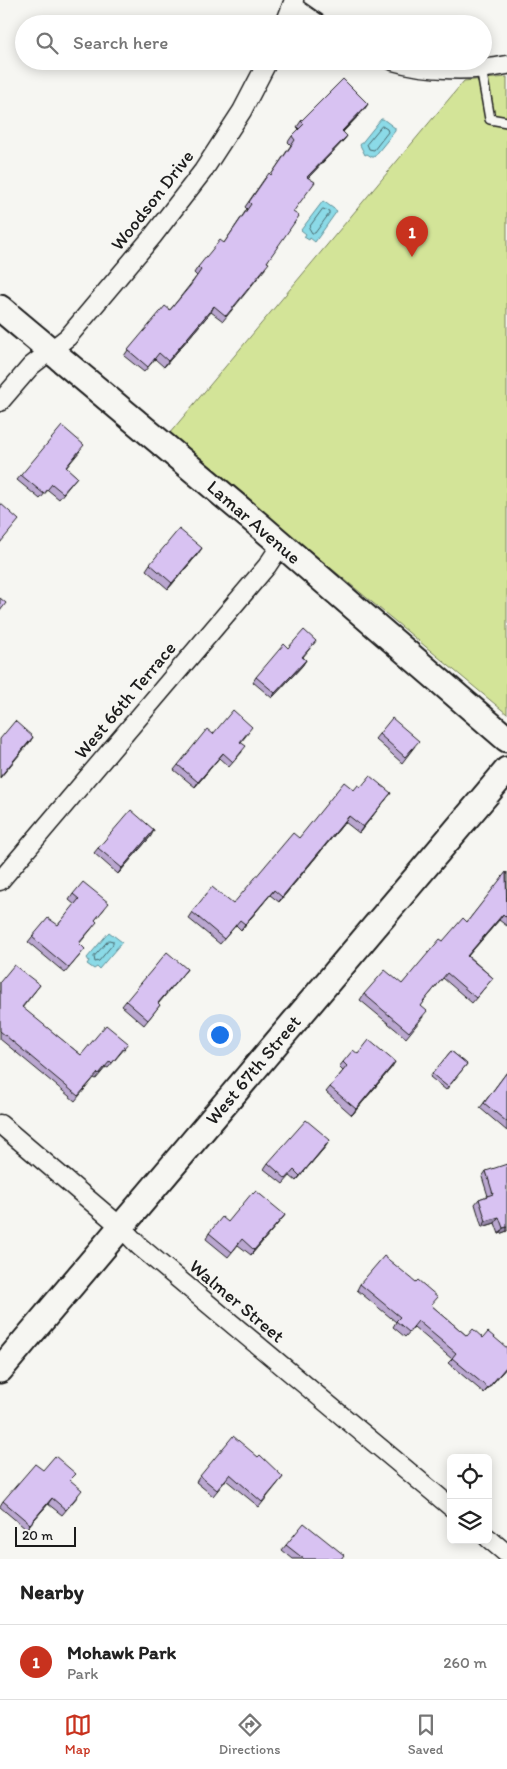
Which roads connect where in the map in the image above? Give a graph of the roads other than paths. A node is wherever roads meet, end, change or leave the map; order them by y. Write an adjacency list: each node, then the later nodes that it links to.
1 (293, 3): 2 (street); 3 (street)
2 (288, 15)
3 (307, 15)
4 (507, 65): 5 (street)
5 (492, 67)
6 (263, 70): 10 (street, Woodson Drive)
7 (481, 70): 8 (lane)
8 (507, 122)
9 (0, 308): 10 (street, Lamar Avenue)
10 (51, 351): 11 (street, Woodson Drive); 12 (street, Lamar Avenue)
11 (0, 402)
12 (281, 545): 13 (street, Lamar Avenue); 15 (street, West 66th Terrace)
13 (507, 739)
14 (507, 770): 17 (street, West 67th Street)
15 (0, 881)
16 (0, 1124): 17 (street, Walmer Street)
17 (121, 1226): 18 (street, West 67th Street); 19 (street, Walmer Street)
18 (0, 1370)
19 (447, 1504)
20 (492, 1541): 21 (street)
21 (507, 1554)

